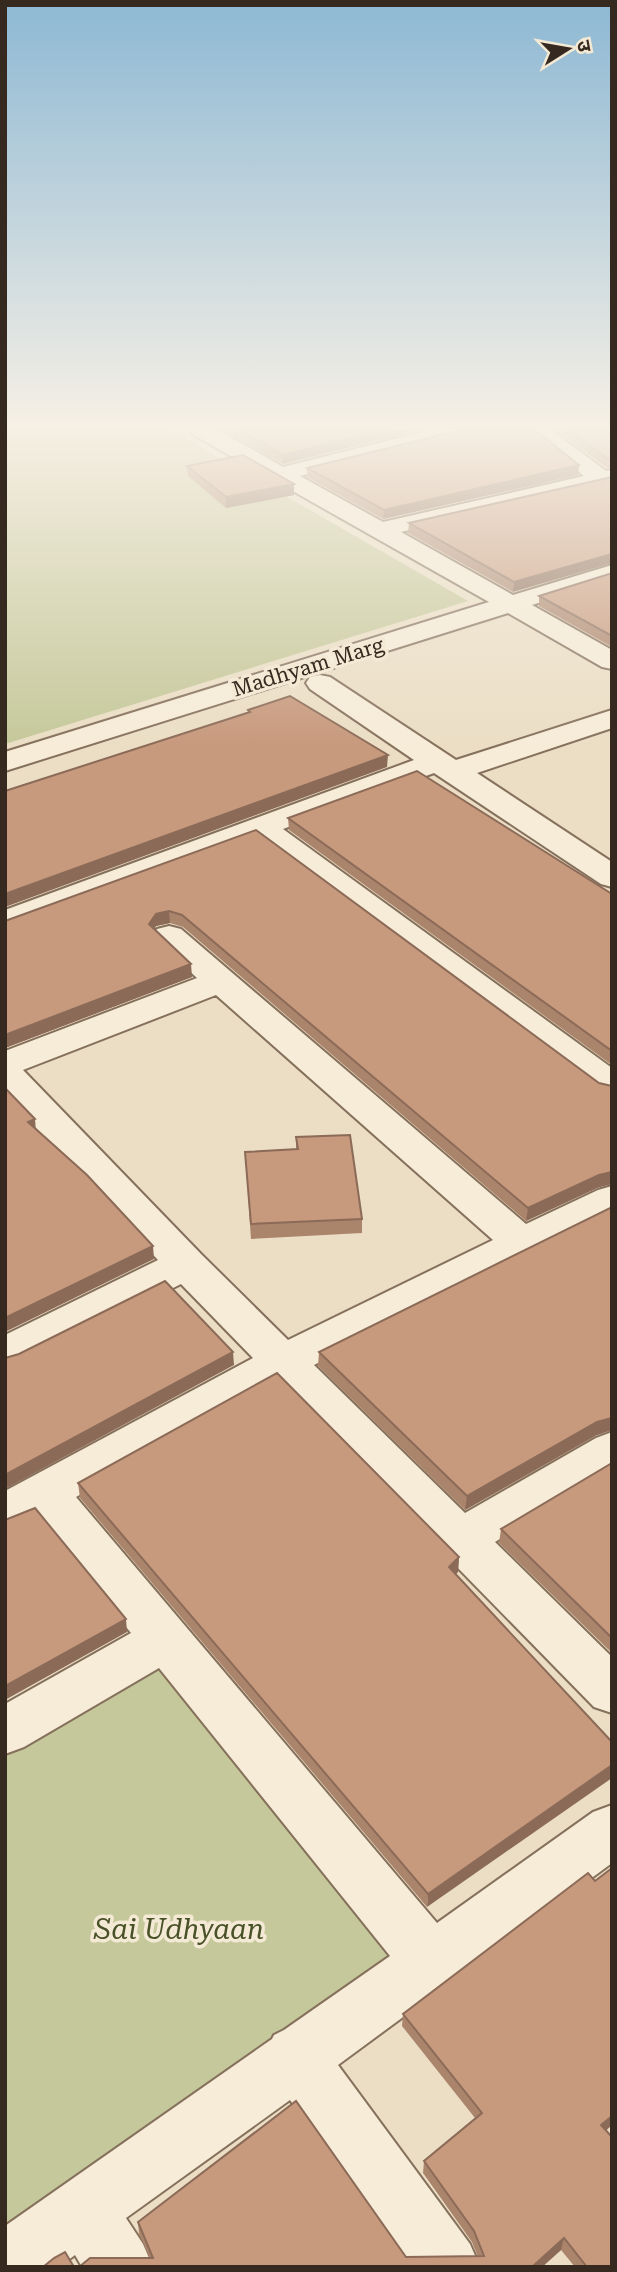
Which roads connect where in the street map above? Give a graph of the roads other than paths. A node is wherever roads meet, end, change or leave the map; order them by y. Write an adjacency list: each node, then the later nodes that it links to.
1 (390, 535): 4 (street)
2 (612, 572): 4 (street, Madhyam Marg)
3 (612, 593): 4 (street, Madhyam Marg)
4 (523, 610): 5 (street); 6 (street, Madhyam Marg); 8 (street, Madhyam Marg)
5 (612, 661)
6 (320, 683): 9 (street); 10 (street, Madhyam Marg)
7 (612, 718): 9 (street)
8 (5, 762)
9 (445, 767): 11 (street); 12 (street)
10 (5, 779)
11 (260, 827): 13 (street); 17 (street)
12 (612, 877)
13 (5, 922)
14 (169, 936): 15 (street)
15 (220, 981): 16 (street); 19 (street)
16 (11, 1086): 20 (street)
17 (612, 1086)
18 (612, 1199): 19 (street)
19 (522, 1243): 22 (street)
20 (186, 1264): 21 (street); 22 (street)
21 (12, 1338)
22 (285, 1360): 24 (street); 25 (street)
23 (612, 1451): 25 (street)
24 (25, 1504): 26 (street)
25 (462, 1538): 27 (street)
26 (165, 1639): 28 (street); 30 (street)
27 (612, 1691)
28 (5, 1731)
29 (612, 1830): 30 (street)
30 (432, 1962): 31 (street)
31 (295, 2056): 32 (street); 35 (street)
32 (84, 2210): 33 (street); 34 (street)
33 (5, 2266)
34 (120, 2267)
35 (447, 2267)

